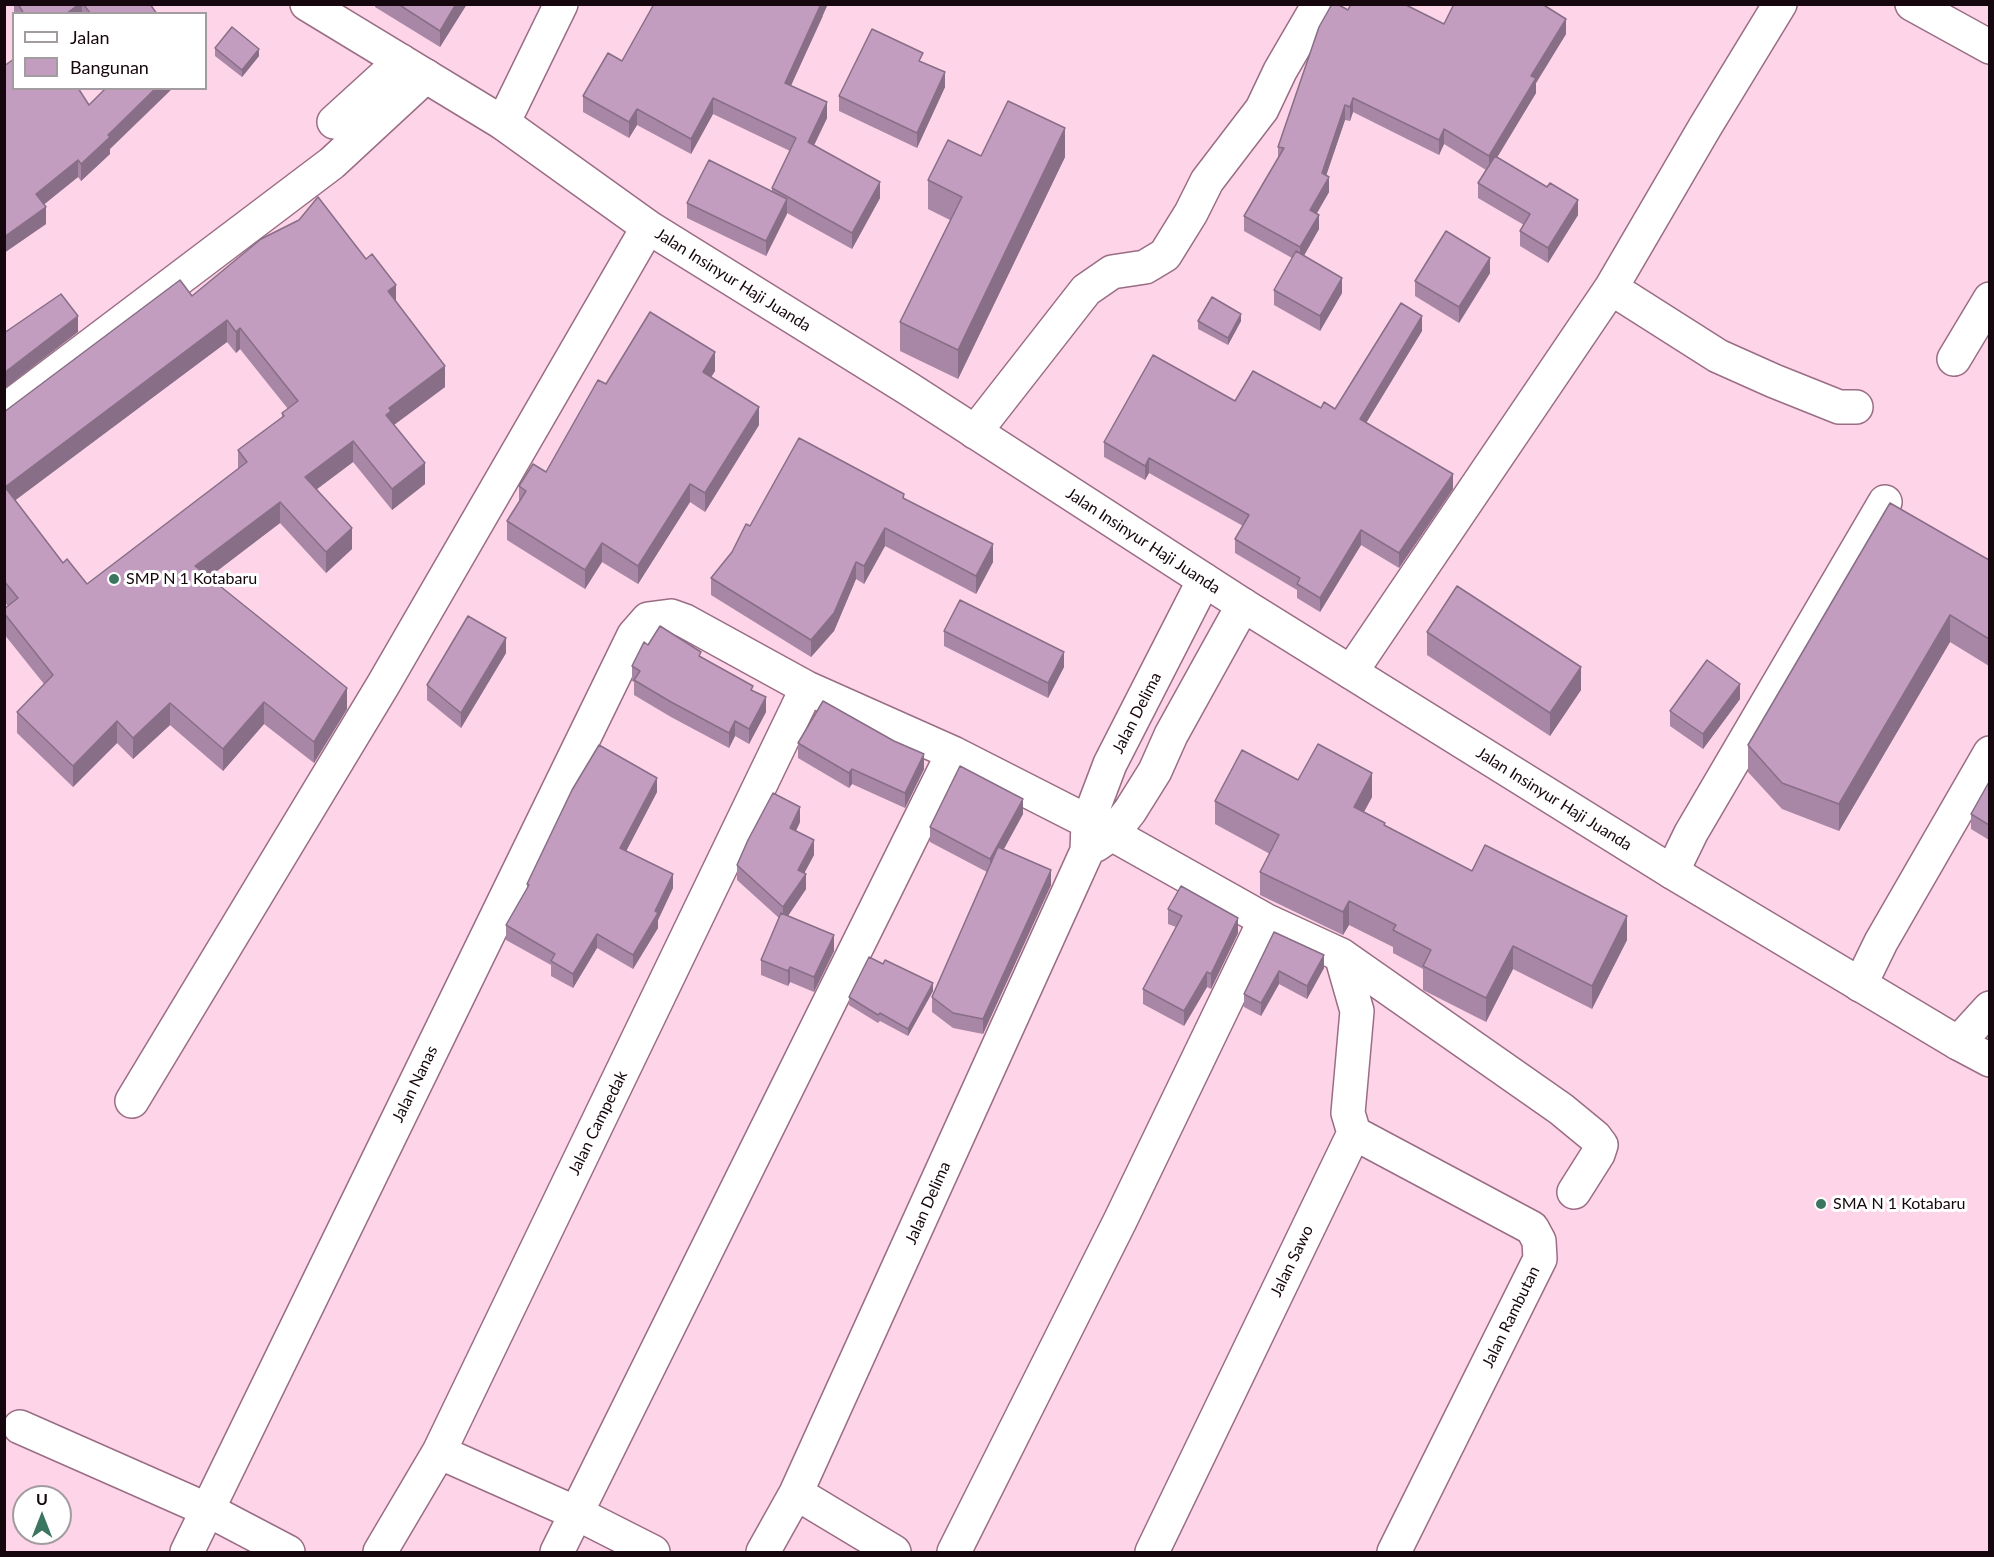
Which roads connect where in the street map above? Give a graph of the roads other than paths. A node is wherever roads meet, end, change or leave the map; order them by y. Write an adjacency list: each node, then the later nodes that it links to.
1 (307, 4): 7 (main road, Jalan Insinyur Haji Juanda)
2 (561, 4): 9 (main road)
3 (1319, 4): 16 (main road)
4 (1780, 4): 11 (main road)
5 (1912, 4): 6 (main road)
6 (1989, 47)
7 (413, 69): 8 (main road); 9 (main road, Jalan Insinyur Haji Juanda); 15 (main road)
8 (334, 122)
9 (503, 123): 10 (main road, Jalan Insinyur Haji Juanda)
10 (648, 227): 16 (main road, Jalan Insinyur Haji Juanda); 32 (main road)
11 (1611, 288): 14 (main road); 20 (main road)
12 (1989, 299): 13 (main road)
13 (1954, 358)
14 (1856, 407)
15 (4, 411)
16 (975, 432): 18 (main road, Jalan Insinyur Haji Juanda)
17 (1885, 502): 25 (main road)
18 (1204, 580): 19 (main road, Jalan Insinyur Haji Juanda); 24 (main road, Jalan Delima)
19 (1243, 605): 20 (main road, Jalan Insinyur Haji Juanda); 24 (main road, Jalan Delima)
20 (1352, 672): 25 (main road, Jalan Insinyur Haji Juanda)
21 (807, 688): 22 (main road); 36 (main road, Jalan Campedak); 38 (main road, Jalan Nanas)
22 (953, 753): 24 (main road); 39 (main road)
23 (1989, 753): 28 (main road)
24 (1096, 836): 26 (main road); 37 (main road, Jalan Delima)
25 (1672, 872): 28 (main road, Jalan Insinyur Haji Juanda)
26 (1265, 920): 27 (main road); 47 (main road)
27 (1341, 955): 33 (main road); 34 (main road)
28 (1860, 985): 30 (main road, Jalan Insinyur Haji Juanda)
29 (1989, 1008): 30 (main road)
30 (1958, 1043): 31 (main road, Jalan Insinyur Haji Juanda)
31 (1989, 1060)
32 (132, 1101)
33 (1354, 1133): 48 (main road, Jalan Sawo); 49 (main road, Jalan Rambutan)
34 (1574, 1192)
35 (20, 1427): 38 (main road)
36 (439, 1452): 39 (main road); 42 (main road, Jalan Campedak)
37 (796, 1493): 45 (main road, Jalan Delima); 46 (main road)
38 (208, 1510): 40 (main road, Jalan Nanas); 41 (main road)
39 (576, 1513): 43 (main road); 44 (main road)
40 (187, 1552)
41 (288, 1552)
42 (380, 1552)
43 (557, 1552)
44 (653, 1552)
45 (763, 1552)
46 (894, 1552)
47 (954, 1552)
48 (1152, 1552)
49 (1394, 1552)

